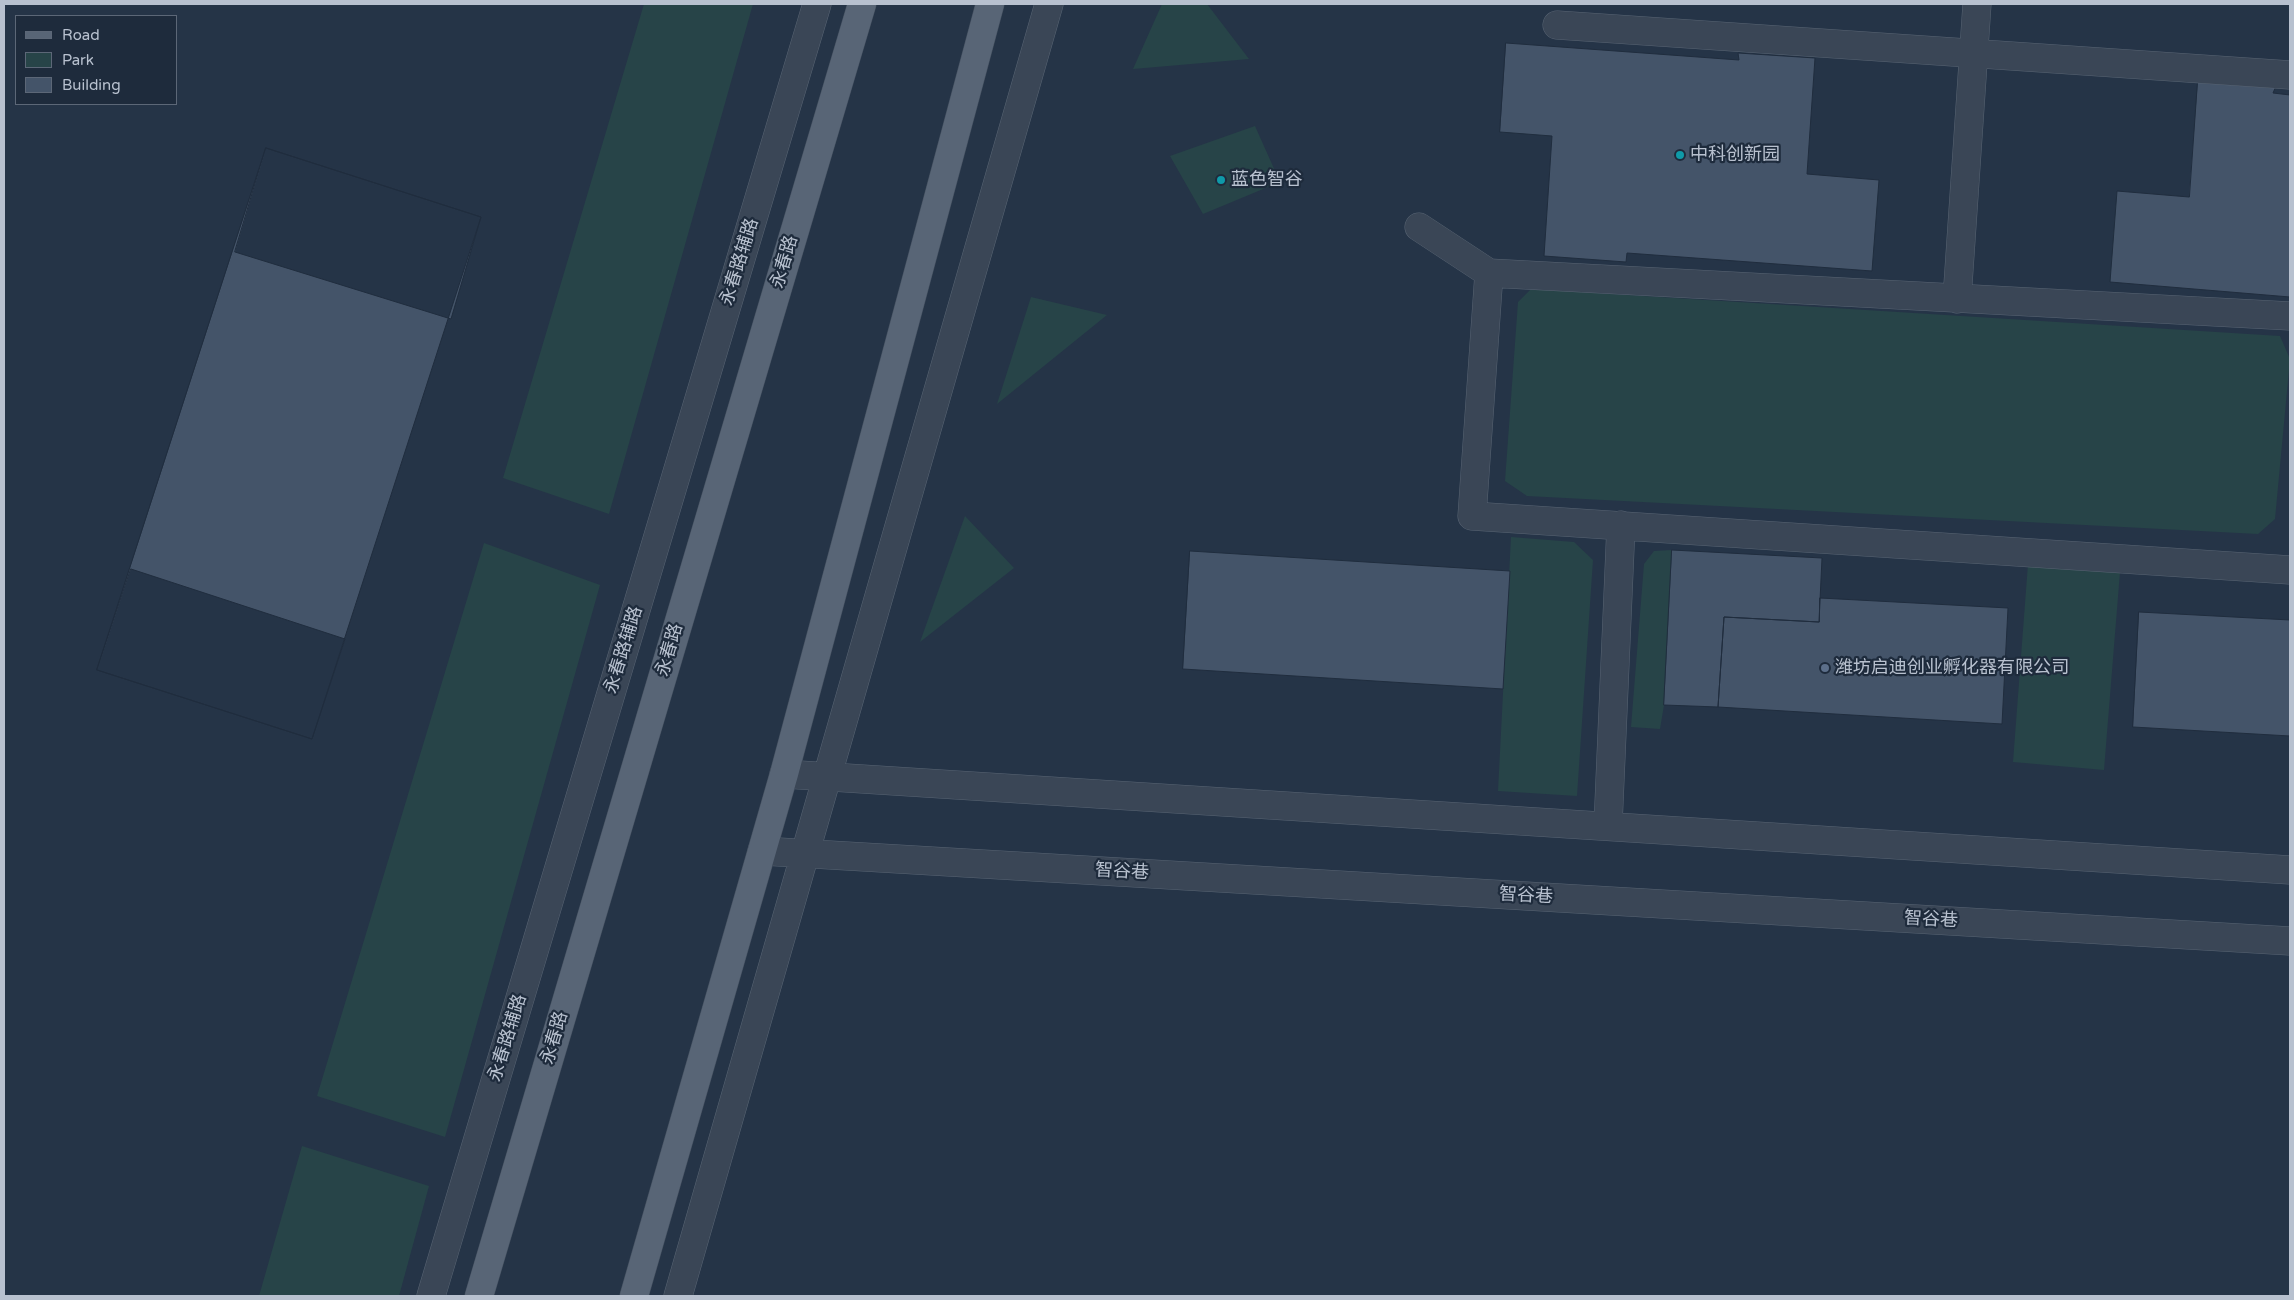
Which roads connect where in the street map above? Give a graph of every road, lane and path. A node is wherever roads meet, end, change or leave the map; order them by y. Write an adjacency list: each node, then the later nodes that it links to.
1 (817, 4): 22 (street, 永春路辅路)
2 (862, 4): 23 (main road, 永春路)
3 (990, 4): 15 (main road)
4 (1049, 4): 16 (street)
5 (1977, 4): 7 (street)
6 (1557, 25): 7 (street)
7 (1973, 54): 8 (street); 11 (street)
8 (2290, 75)
9 (1419, 227): 10 (street)
10 (1489, 273): 11 (street); 13 (street)
11 (1957, 298): 12 (street)
12 (2290, 316)
13 (1621, 525): 14 (street); 17 (street)
14 (2290, 570)
15 (784, 774): 16 (street); 18 (main road)
16 (827, 776): 17 (street); 19 (street)
17 (1608, 826): 20 (street)
18 (762, 851): 19 (street, 智谷巷); 24 (main road)
19 (805, 854): 21 (street, 智谷巷); 25 (street)
20 (2290, 870)
21 (2290, 941)
22 (431, 1296)
23 (479, 1296)
24 (634, 1296)
25 (678, 1296)

